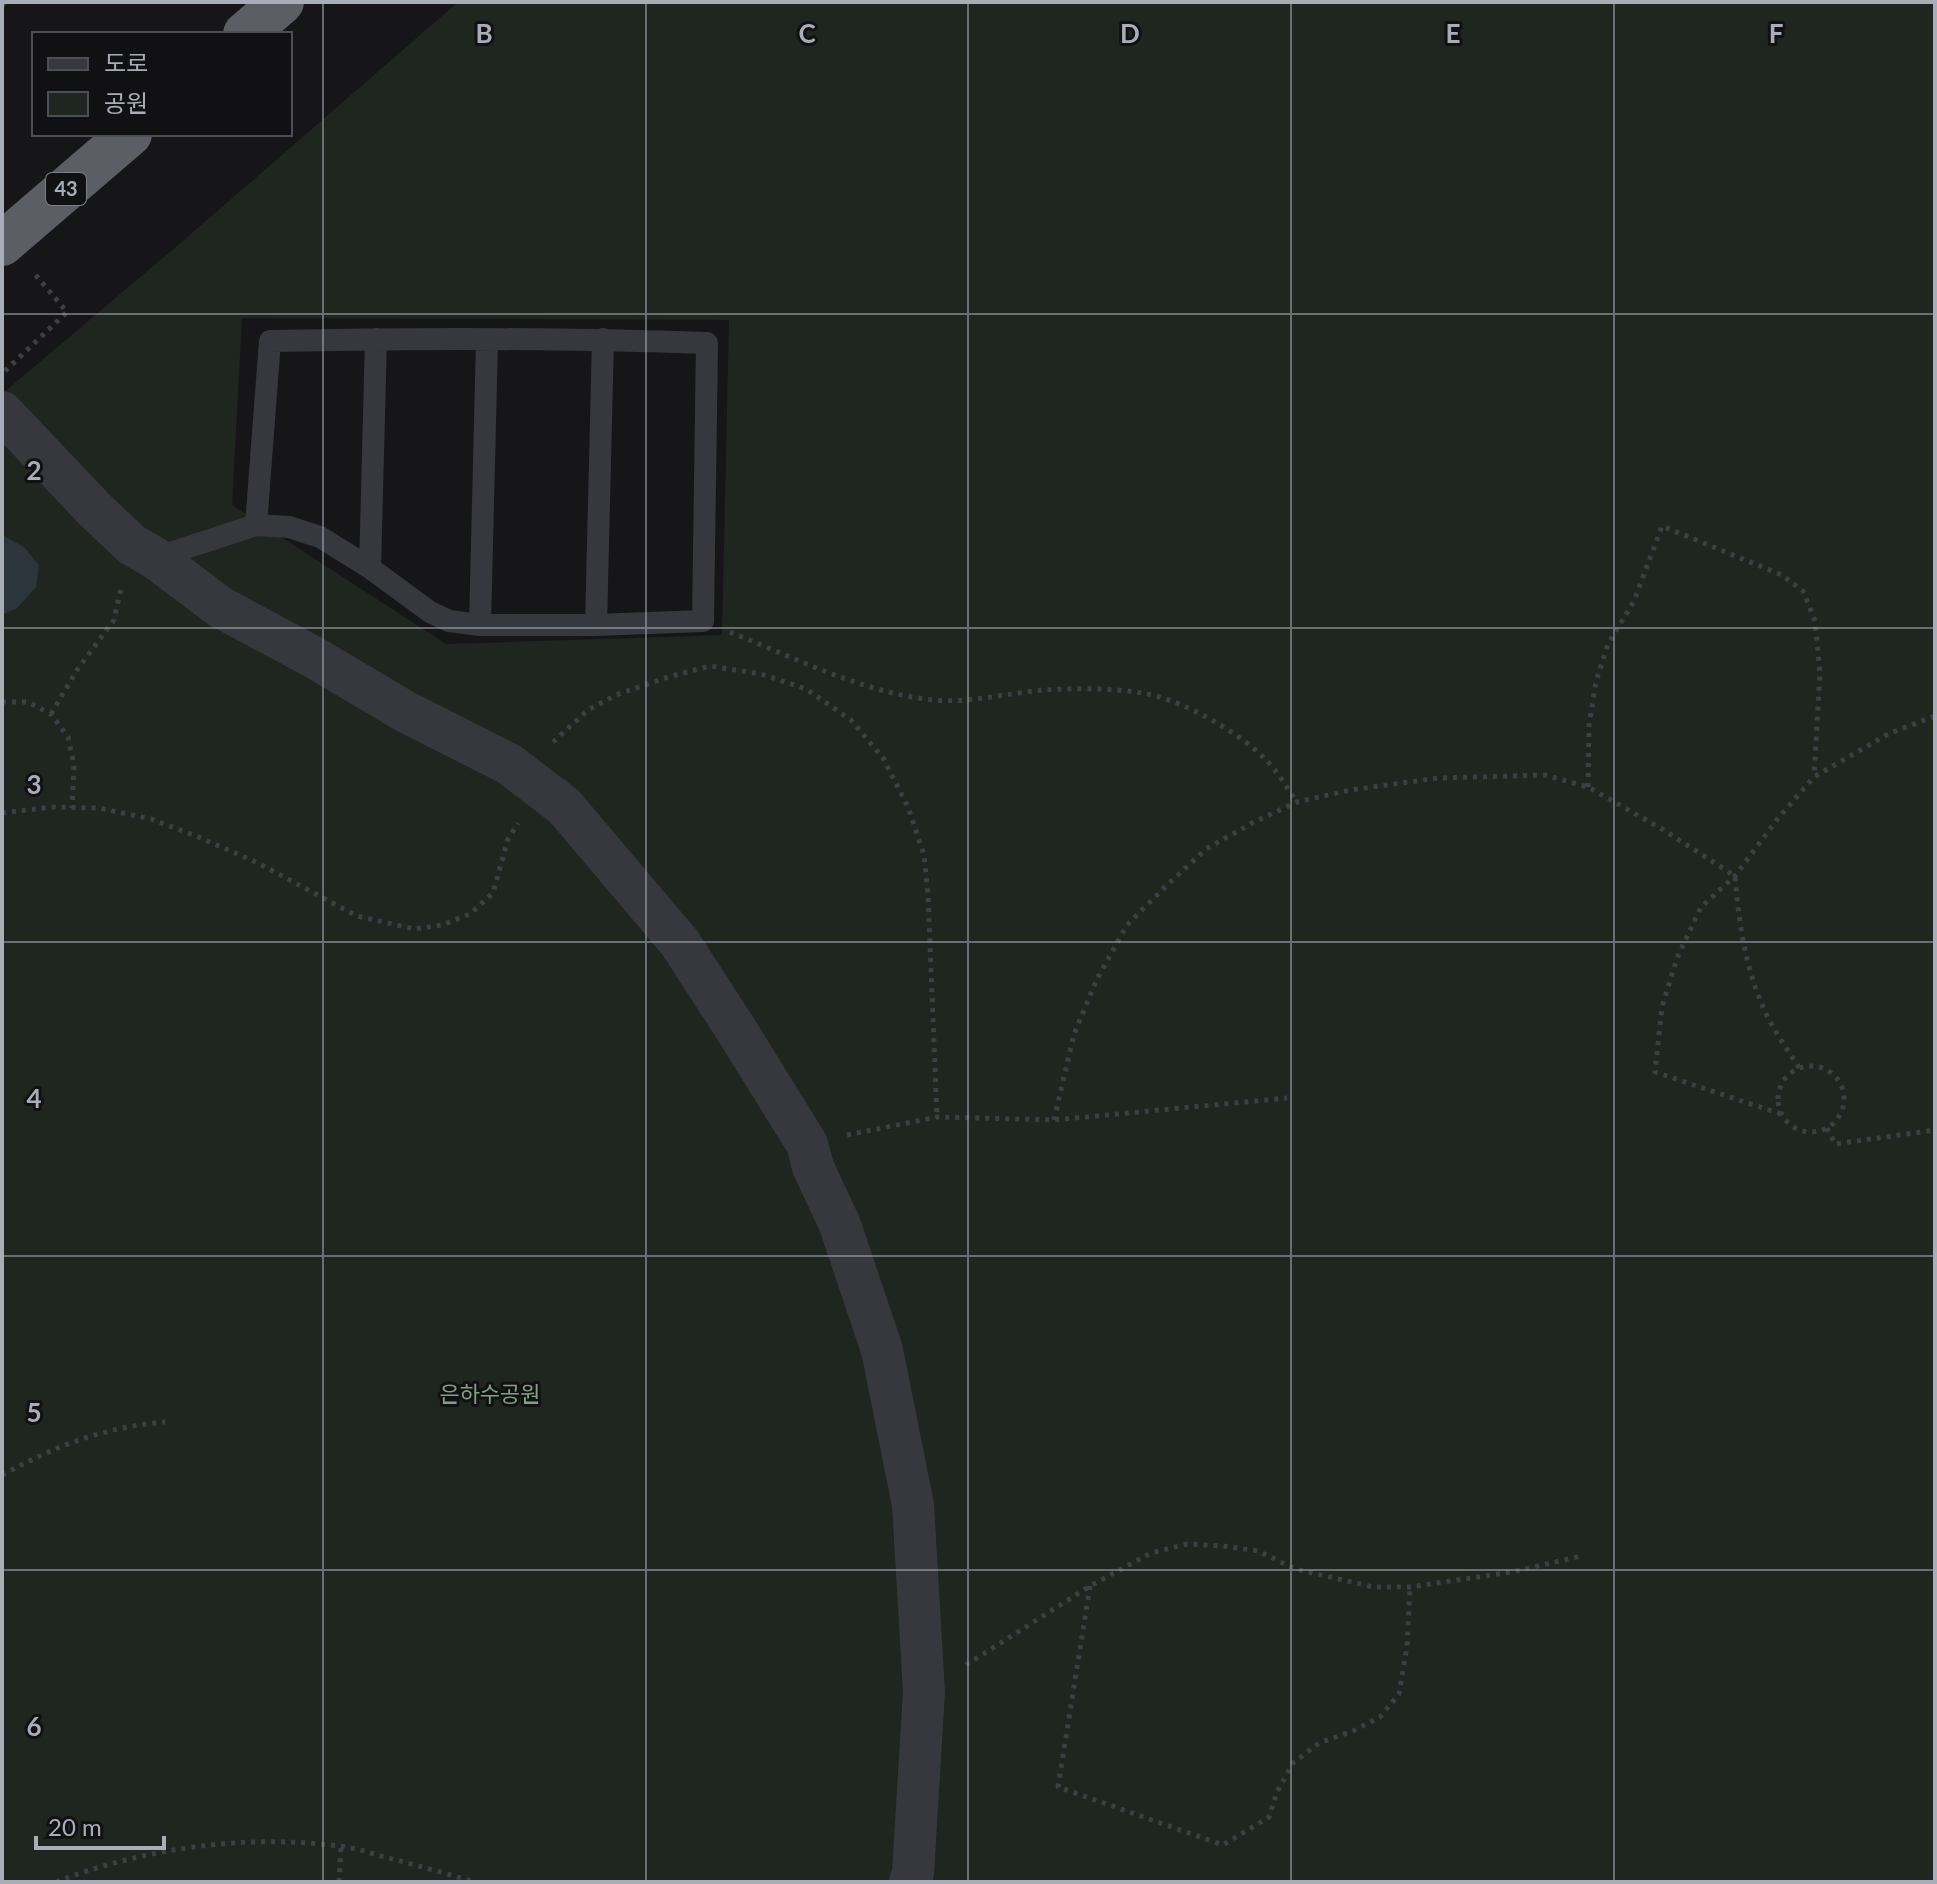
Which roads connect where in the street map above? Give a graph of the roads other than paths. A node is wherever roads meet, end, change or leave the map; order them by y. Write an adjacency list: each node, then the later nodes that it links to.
1 (282, 2): 2 (highway)
2 (247, 32)
3 (128, 136): 4 (highway, 43)
4 (4, 242)
5 (376, 339): 7 (lane); 9 (lane); 11 (lane)
6 (603, 339): 7 (lane); 13 (lane); 13 (lane)
7 (487, 340): 12 (lane)
8 (2, 412): 10 (street)
9 (256, 525): 10 (lane); 11 (lane)
10 (143, 551): 14 (street)
11 (370, 568): 12 (lane)
12 (480, 625): 13 (lane)
13 (596, 625)
14 (910, 1882)

